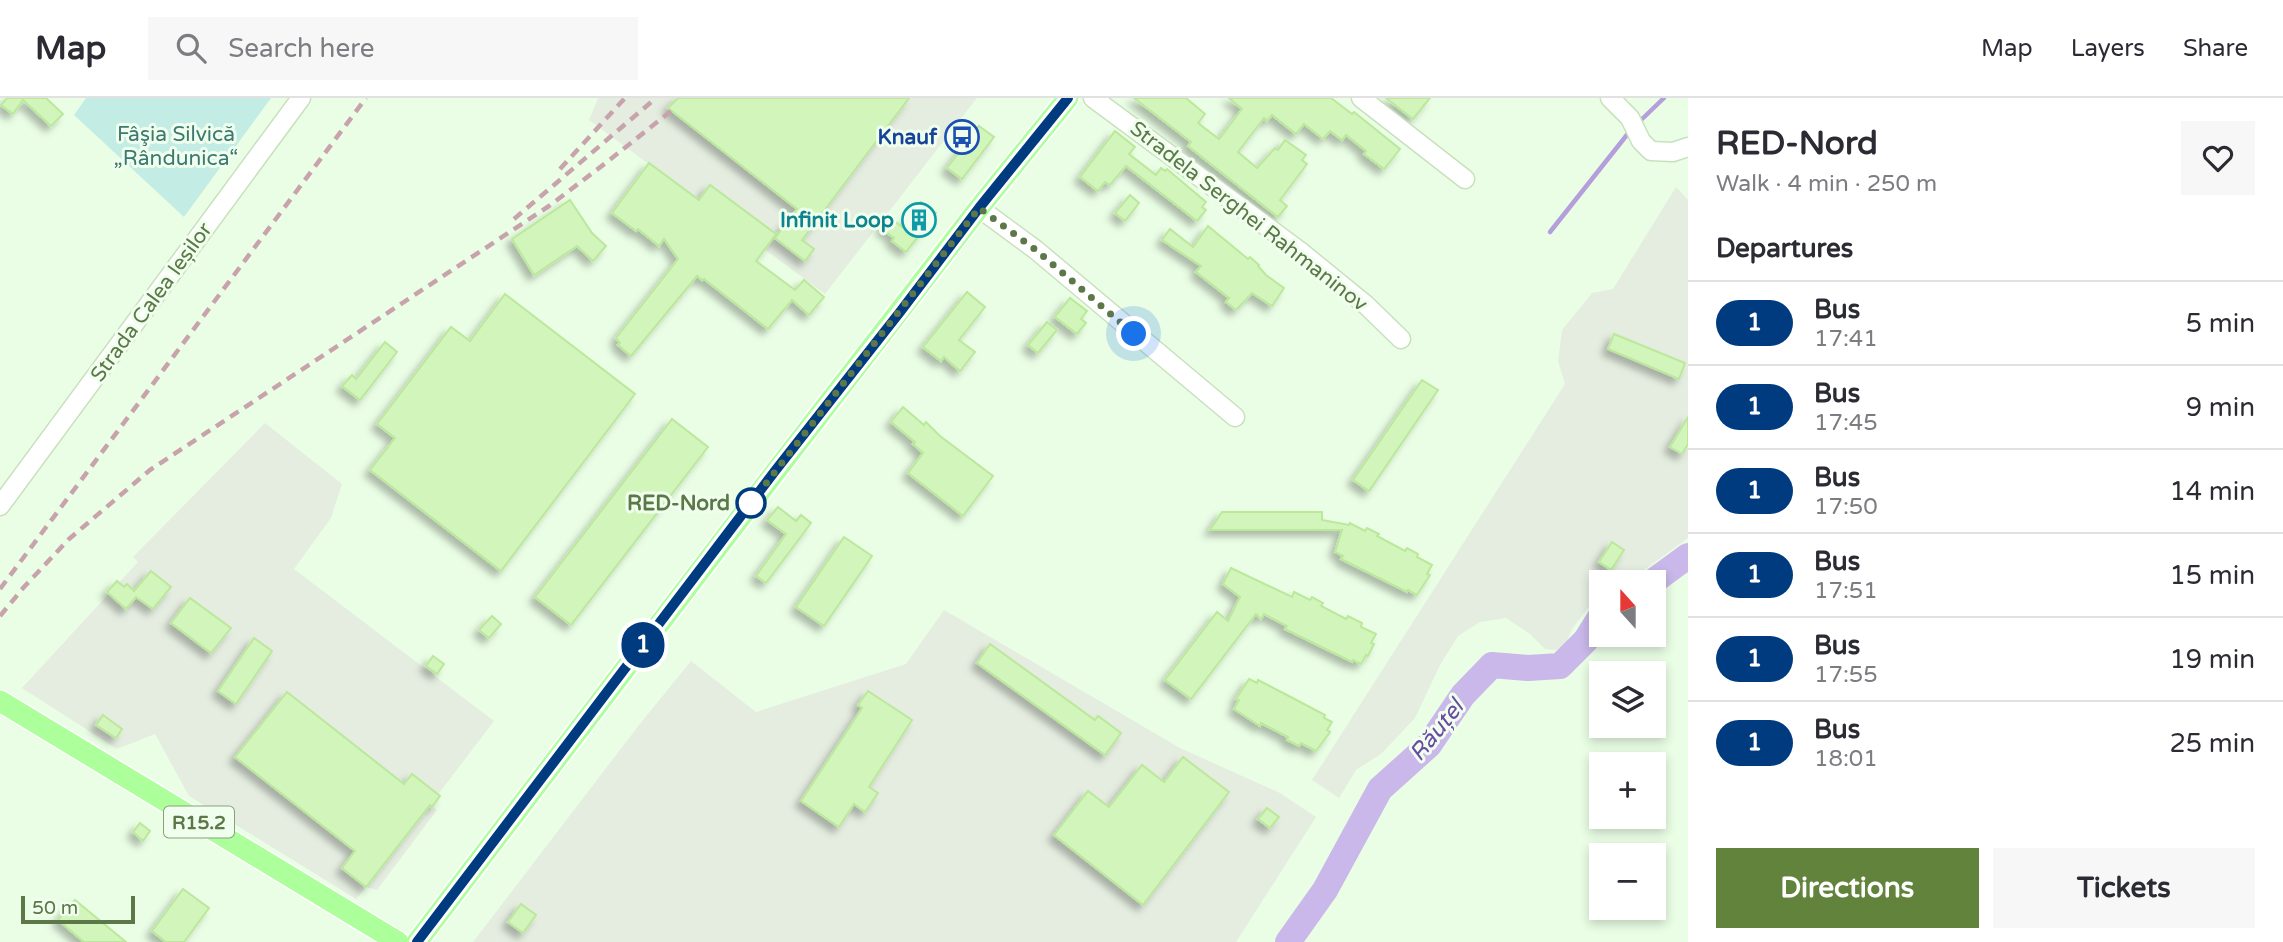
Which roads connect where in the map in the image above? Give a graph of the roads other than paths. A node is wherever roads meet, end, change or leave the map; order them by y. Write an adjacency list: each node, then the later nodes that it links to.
1 (301, 98): 11 (street, Strada Calea Ieșilor)
2 (1068, 98): 8 (main road)
3 (1093, 98): 9 (street, Stradela Serghei Rahmaninov)
4 (1361, 98): 7 (street)
5 (1610, 98): 6 (street)
6 (1688, 147)
7 (1465, 179)
8 (979, 208): 10 (street); 14 (main road)
9 (1401, 339)
10 (1235, 417)
11 (0, 506)
12 (0, 701): 13 (main road, R15.2)
13 (398, 942)
14 (417, 942)

